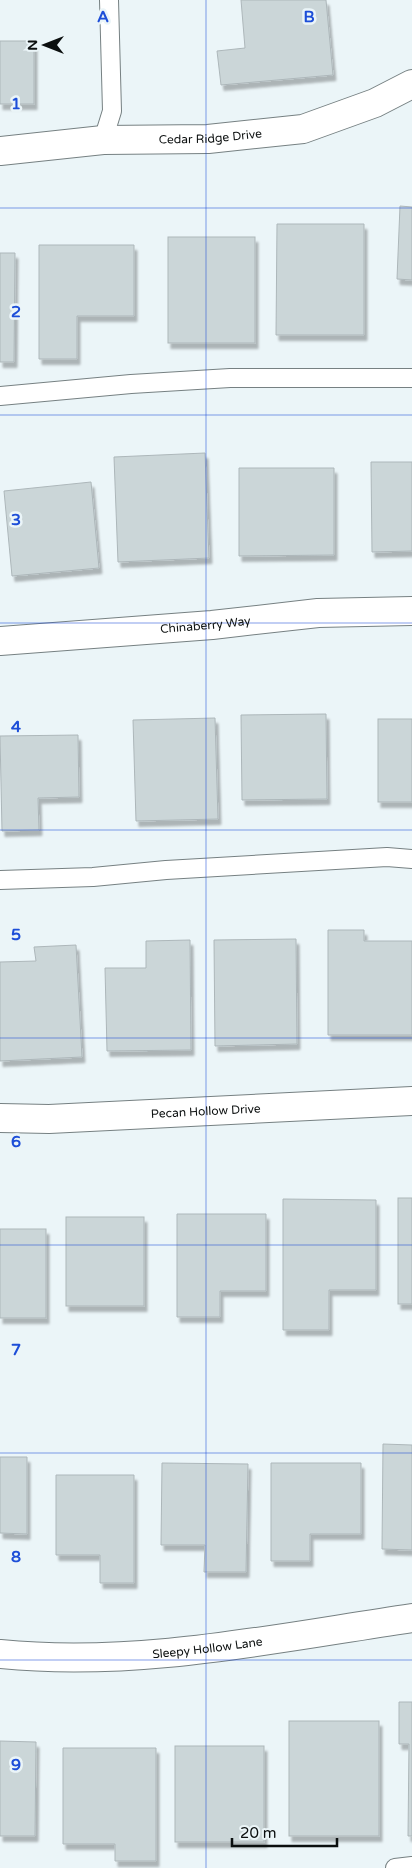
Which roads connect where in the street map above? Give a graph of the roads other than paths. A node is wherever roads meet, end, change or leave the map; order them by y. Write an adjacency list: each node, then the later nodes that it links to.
1 (109, 0): 3 (lane)
2 (412, 84): 3 (street, Cedar Ridge Drive)
3 (103, 140): 4 (street, Cedar Ridge Drive)
4 (0, 151)
5 (412, 378): 6 (lane)
6 (0, 396)
7 (412, 611): 8 (street, Chinaberry Way)
8 (0, 641)
9 (412, 859): 10 (lane)
10 (0, 880)
11 (412, 1101): 12 (street, Pecan Hollow Drive)
12 (0, 1118)
13 (412, 1618): 14 (street, Sleepy Hollow Lane)
14 (0, 1654)
15 (412, 1866): 16 (lane)
16 (395, 1868)

